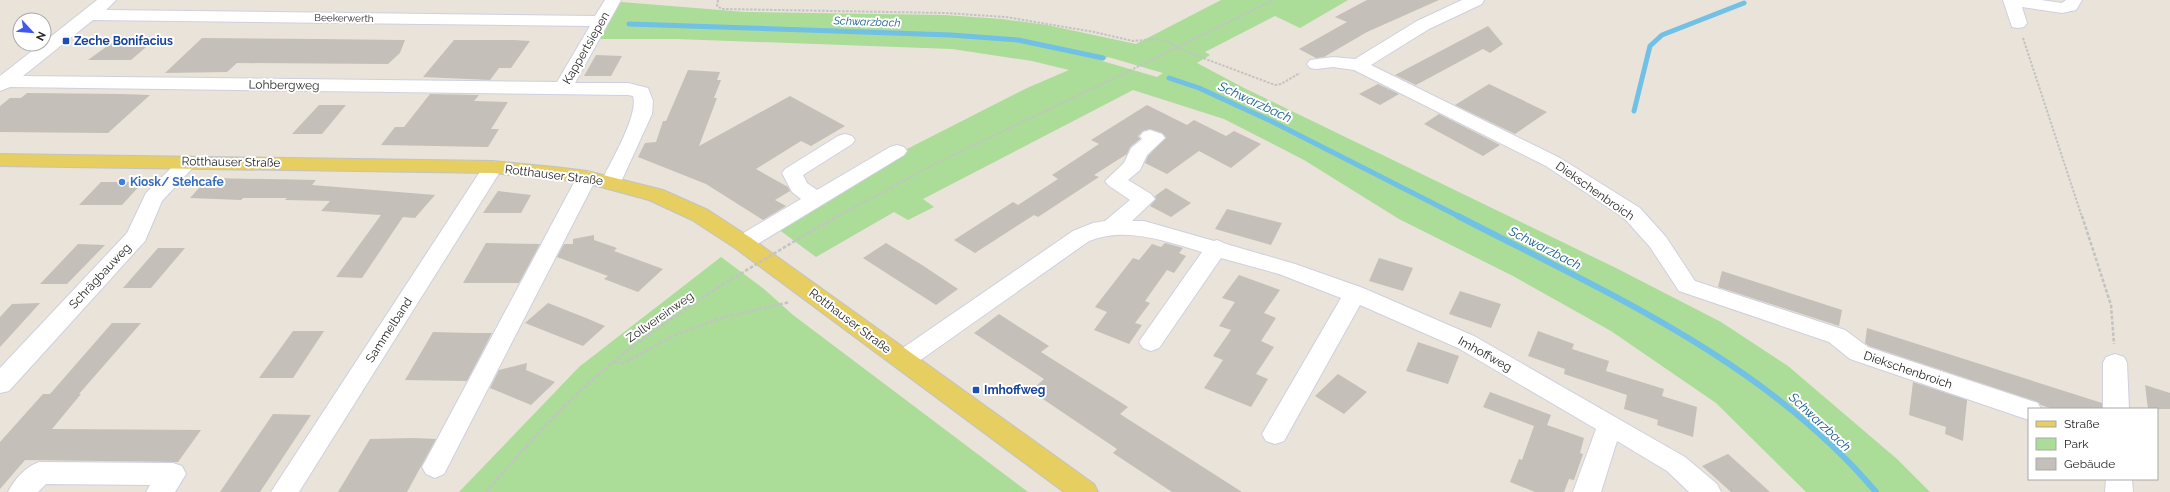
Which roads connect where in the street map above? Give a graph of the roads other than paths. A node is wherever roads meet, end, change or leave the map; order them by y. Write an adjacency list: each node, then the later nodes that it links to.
1 (108, 0): 6 (street)
2 (613, 0): 7 (street, Kappertsiepen)
3 (1476, 0): 10 (street)
4 (2074, 0): 5 (street)
5 (2011, 1): 8 (street)
6 (88, 15): 7 (street, Beekerwerth); 11 (street)
7 (600, 21): 12 (street, Kappertsiepen)
8 (2018, 23)
9 (1316, 64): 10 (street, Diekschenbroich)
10 (1358, 65): 31 (street, Diekschenbroich)
11 (5, 77): 12 (street, Lohbergweg)
12 (563, 88): 20 (street, Kappertsiepen)
13 (1150, 136): 22 (street)
14 (845, 140): 21 (street)
15 (897, 151): 21 (street)
16 (0, 160): 17 (main road, Rotthauser Straße)
17 (188, 162): 18 (main road, Rotthauser Straße); 29 (street, Schrägbauweg)
18 (493, 167): 19 (main road, Rotthauser Straße); 38 (street, Sammelband)
19 (587, 177): 20 (main road, Rotthauser Straße); 34 (street)
20 (611, 182): 23 (main road, Rotthauser Straße)
21 (816, 199): 23 (street)
22 (1113, 226): 24 (street, Imhoffweg); 27 (street, Imhoffweg)
23 (743, 243): 27 (main road, Rotthauser Straße)
24 (1217, 247): 25 (street, Imhoffweg); 26 (street)
25 (1355, 294): 32 (street, Imhoffweg); 33 (street)
26 (1150, 342)
27 (903, 360): 39 (main road, Rotthauser Straße)
28 (2115, 363): 30 (street)
29 (0, 384)
30 (2116, 408)
31 (2028, 410)
32 (1610, 425): 40 (street); 41 (street, Imhoffweg)
33 (1275, 434)
34 (435, 467)
35 (2119, 480): 42 (street)
36 (22, 492): 37 (street)
37 (160, 492)
38 (285, 492)
39 (1084, 492)
40 (1587, 492)
41 (1707, 492)
42 (2119, 492)

